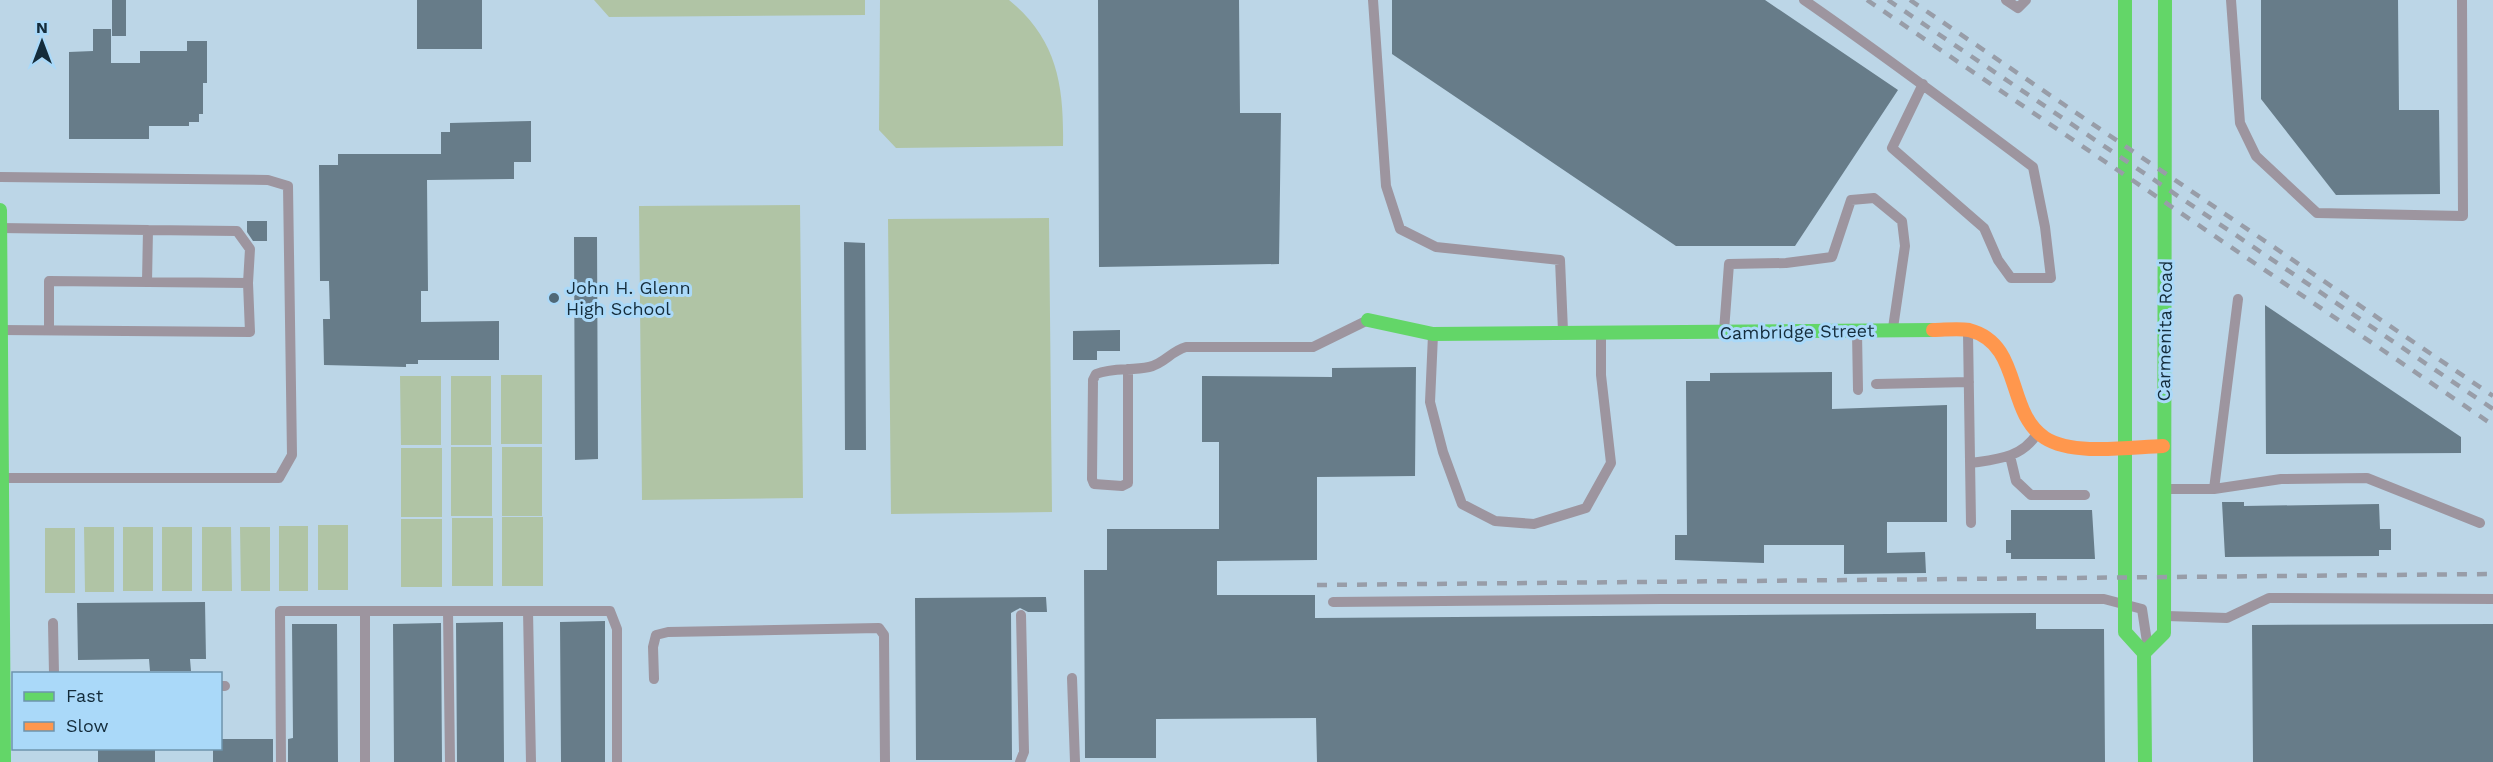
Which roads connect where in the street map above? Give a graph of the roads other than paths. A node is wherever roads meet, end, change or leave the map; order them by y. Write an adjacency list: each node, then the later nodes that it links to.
1 (1373, 0): 25 (lane)
2 (1804, 0): 9 (lane)
3 (2006, 0): 4 (lane)
4 (2026, 0)
5 (2125, 0): 33 (street)
6 (2165, 0): 34 (street, Carmenita Road)
7 (2230, 0): 8 (lane)
8 (2462, 0)
9 (1923, 84): 9 (lane)
10 (0, 177): 37 (lane)
11 (0, 210): 12 (street)
12 (0, 228): 13 (lane); 18 (street)
13 (154, 230): 14 (lane); 15 (lane)
14 (147, 282): 15 (lane); 19 (lane)
15 (248, 284): 19 (lane)
16 (2238, 299): 39 (lane)
17 (1368, 320): 24 (street, Cambridge Street); 27 (lane)
18 (1, 330): 19 (lane); 28 (street)
19 (49, 330)
20 (1968, 330): 22 (street, Cambridge Street); 29 (lane); 32 (street, Cambridge Street)
21 (1857, 331): 22 (street, Cambridge Street); 23 (street, Cambridge Street); 31 (lane)
22 (1893, 331): 23 (lane)
23 (1724, 332): 26 (street, Cambridge Street)
24 (1433, 334): 25 (street, Cambridge Street); 26 (lane)
25 (1563, 334): 26 (street, Cambridge Street)
26 (1601, 334)
27 (1128, 369): 27 (lane)
28 (1, 382): 37 (street)
29 (1969, 382): 30 (lane); 36 (lane)
30 (1876, 384)
31 (1858, 390)
32 (2037, 434): 33 (street); 35 (lane)
33 (2123, 446): 34 (street); 45 (street)
34 (2163, 446): 38 (street, Carmenita Road)
35 (2010, 456): 36 (lane); 40 (lane)
36 (1971, 463): 41 (lane)
37 (2, 478): 56 (street)
38 (2163, 489): 39 (lane); 50 (street, Carmenita Road)
39 (2214, 489): 42 (lane)
40 (2085, 495)
41 (1971, 523)
42 (2480, 523)
43 (2493, 599): 50 (lane)
44 (1333, 602): 45 (lane)
45 (2125, 605): 52 (street)
46 (364, 611): 47 (lane); 58 (lane); 59 (lane)
47 (448, 611): 48 (lane); 60 (lane)
48 (528, 611): 61 (lane); 62 (lane)
49 (1021, 615): 64 (lane)
50 (2164, 616): 52 (street, Carmenita Road)
51 (53, 623): 53 (lane)
52 (2147, 650): 66 (street)
53 (54, 672)
54 (654, 678): 63 (lane)
55 (1072, 678): 65 (lane)
56 (8, 681): 57 (street)
57 (4, 762)
58 (281, 762)
59 (365, 762)
60 (450, 762)
61 (531, 762)
62 (617, 762)
63 (885, 762)
64 (1020, 762)
65 (1075, 762)
66 (2145, 762)

